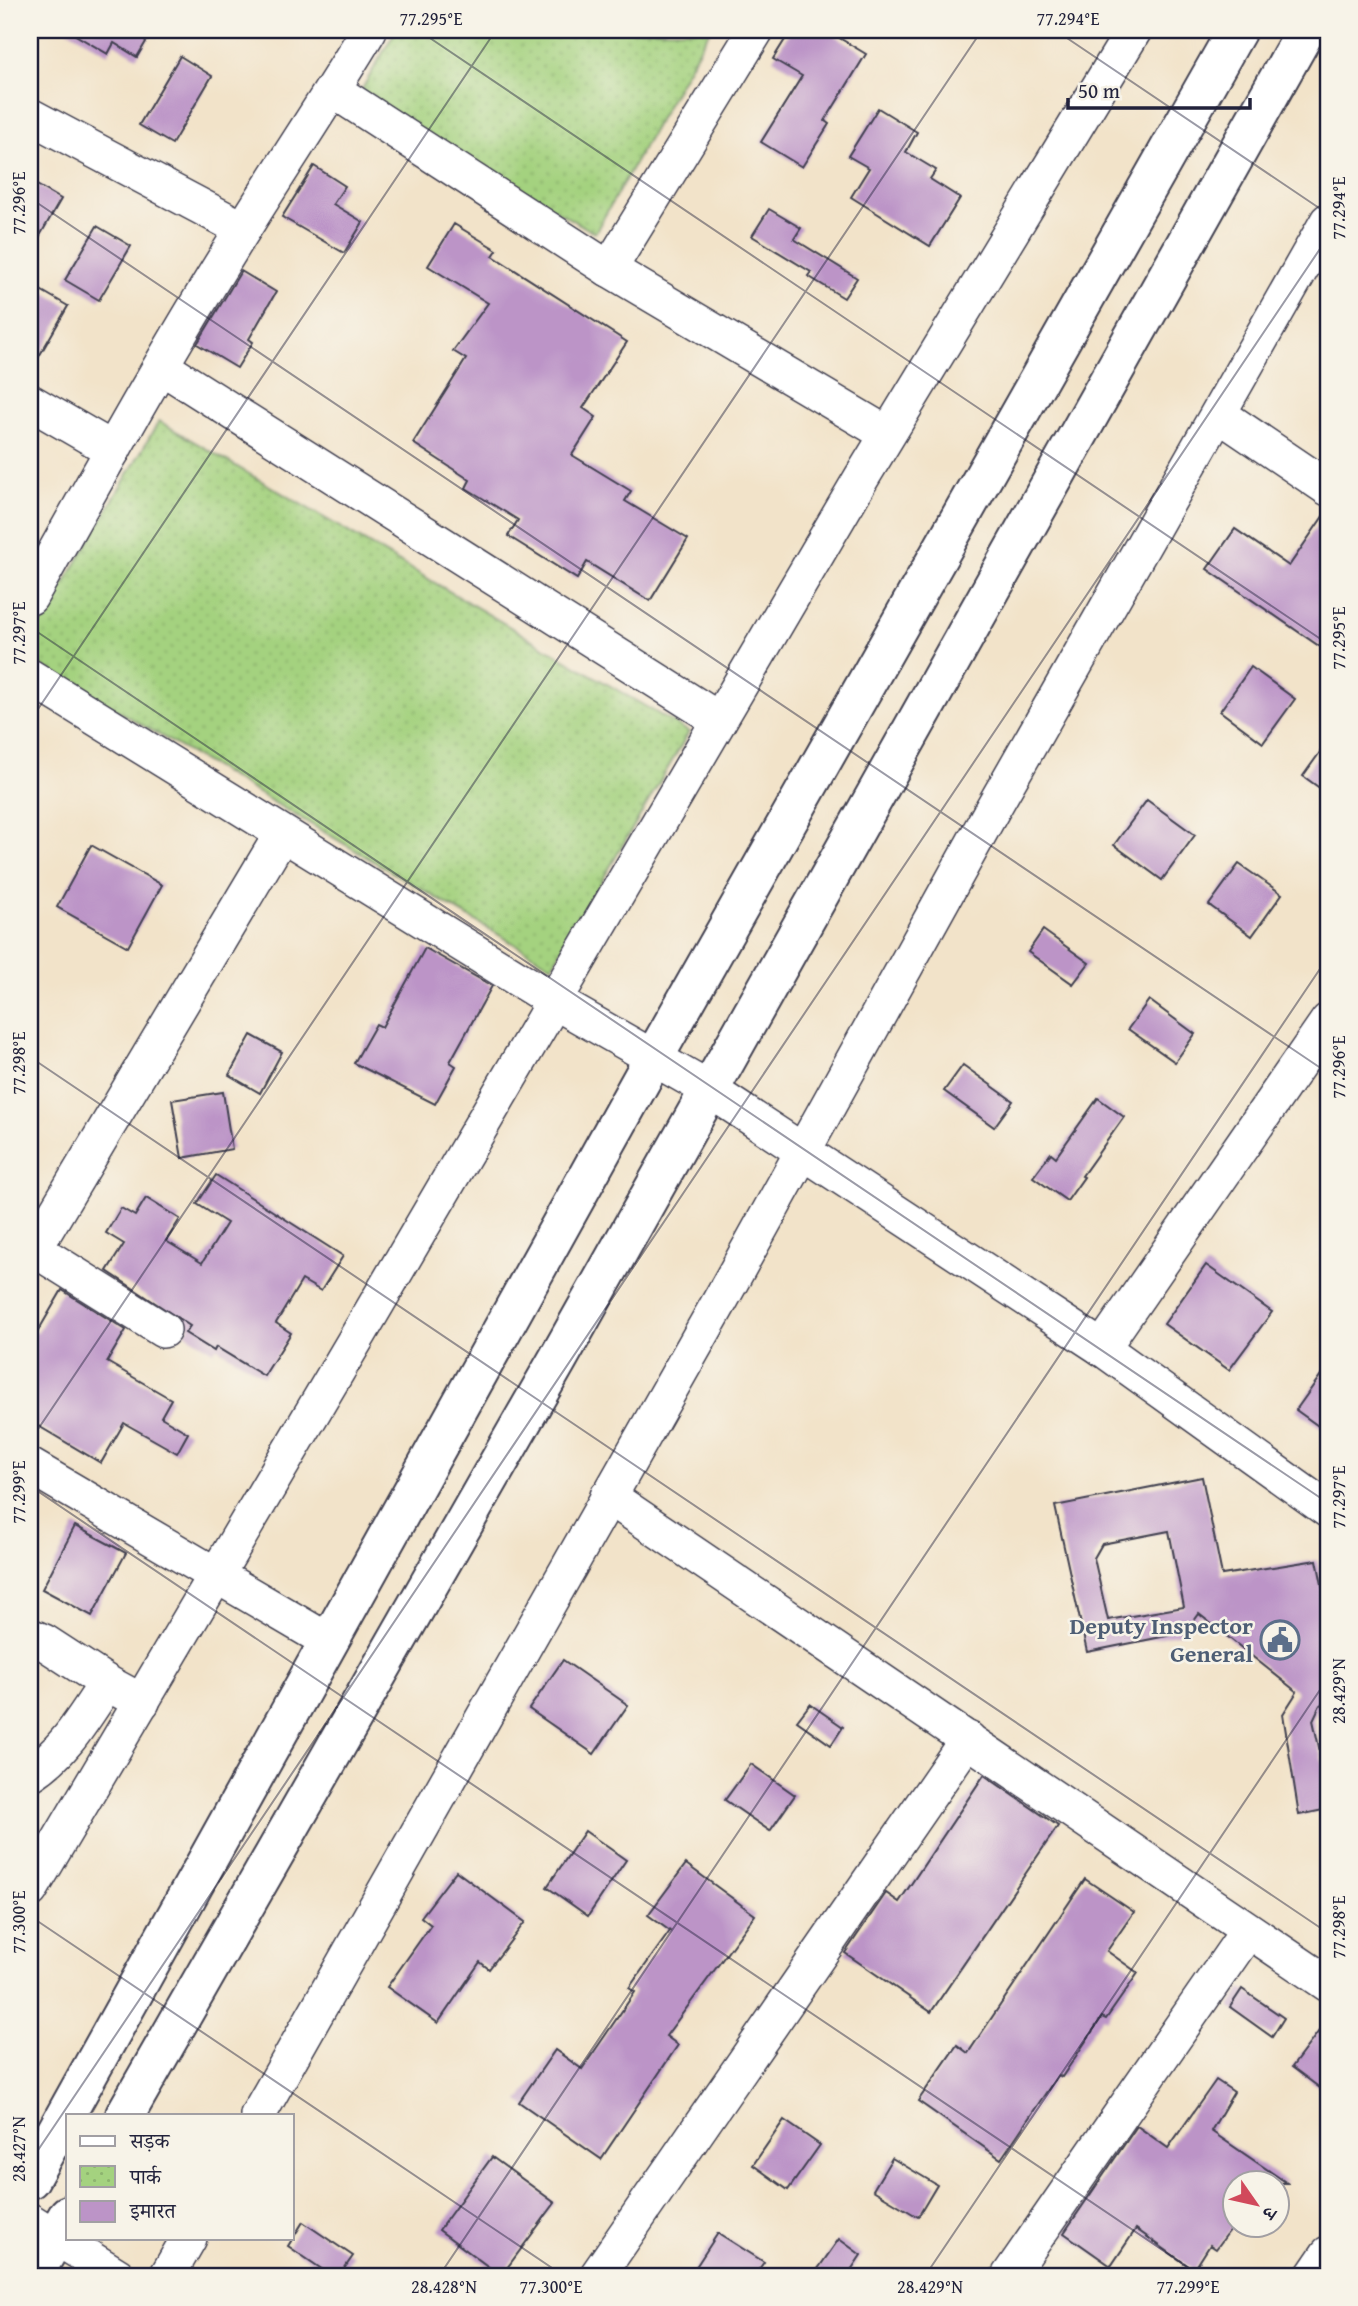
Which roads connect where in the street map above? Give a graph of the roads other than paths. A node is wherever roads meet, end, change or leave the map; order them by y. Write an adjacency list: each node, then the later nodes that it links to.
1 (369, 30): 6 (street)
2 (756, 30): 10 (street)
3 (1134, 30): 14 (street)
4 (1237, 30): 23 (main road)
5 (1306, 30): 24 (main road)
6 (333, 90): 9 (street); 10 (street)
7 (30, 116): 9 (street)
8 (1328, 222): 13 (street)
9 (243, 229): 11 (street)
10 (609, 269): 14 (street)
11 (162, 367): 15 (street); 19 (street)
12 (30, 402): 15 (street)
13 (1220, 415): 16 (street); 25 (street)
14 (887, 434): 19 (street)
15 (113, 450): 17 (street)
16 (1328, 488)
17 (30, 597)
18 (30, 677): 20 (street)
19 (719, 720): 21 (street)
20 (282, 834): 21 (street); 26 (street)
21 (554, 1001): 23 (street); 32 (street)
22 (1328, 1021): 28 (street)
23 (653, 1059): 24 (street); 34 (main road)
24 (708, 1089): 25 (street); 43 (main road)
25 (803, 1150): 28 (street); 30 (street)
26 (32, 1253): 27 (street)
27 (163, 1330)
28 (1102, 1348): 31 (street)
29 (30, 1465): 32 (street)
30 (608, 1496): 37 (street); 44 (street)
31 (1328, 1510)
32 (216, 1575): 34 (street); 36 (street)
33 (30, 1636): 35 (street)
34 (330, 1642): 42 (main road)
35 (107, 1683): 36 (street); 38 (street)
36 (142, 1702): 39 (street)
37 (968, 1739): 40 (street); 55 (street)
38 (30, 1774)
39 (30, 1890)
40 (1248, 1931): 41 (street); 56 (street)
41 (1328, 1984)
42 (66, 2114)
43 (126, 2114)
44 (259, 2114)
45 (66, 2115): 46 (main road)
46 (30, 2179)
47 (51, 2225): 48 (street); 52 (main road)
48 (66, 2236)
49 (71, 2240): 53 (street)
50 (188, 2240): 54 (street)
51 (1328, 2254): 57 (street)
52 (33, 2276)
53 (118, 2276)
54 (167, 2276)
55 (598, 2276)
56 (1009, 2276)
57 (1313, 2276)

